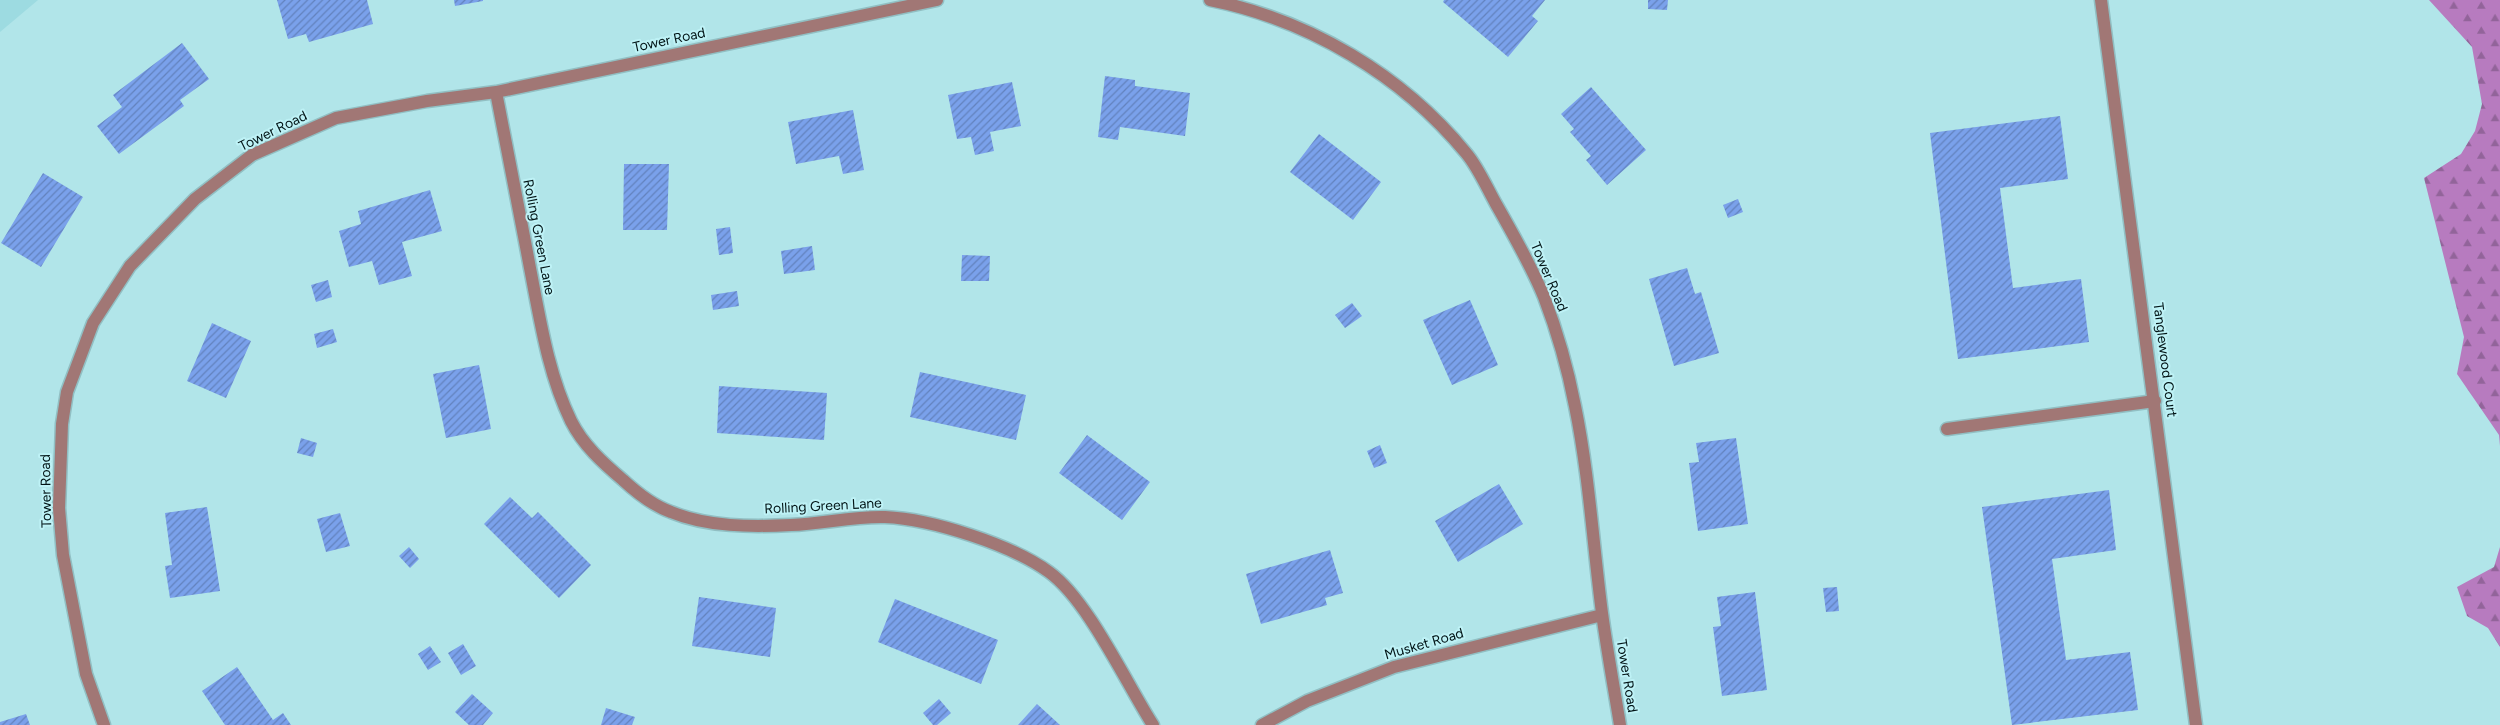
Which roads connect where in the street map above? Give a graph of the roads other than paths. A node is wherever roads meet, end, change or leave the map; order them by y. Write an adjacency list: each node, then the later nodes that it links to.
1 (936, 0): 4 (street, Tower Road)
2 (1210, 0): 7 (street, Tower Road)
3 (2101, 0): 5 (street, Tanglewood Court)
4 (496, 92): 8 (street, Tower Road); 9 (street, Rolling Green Lane)
5 (2155, 401): 6 (street); 12 (street, Tanglewood Court)
6 (1947, 429)
7 (1602, 615): 10 (street, Musket Road); 11 (street, Tower Road)
8 (104, 725)
9 (1152, 725)
10 (1262, 725)
11 (1620, 725)
12 (2196, 725)

